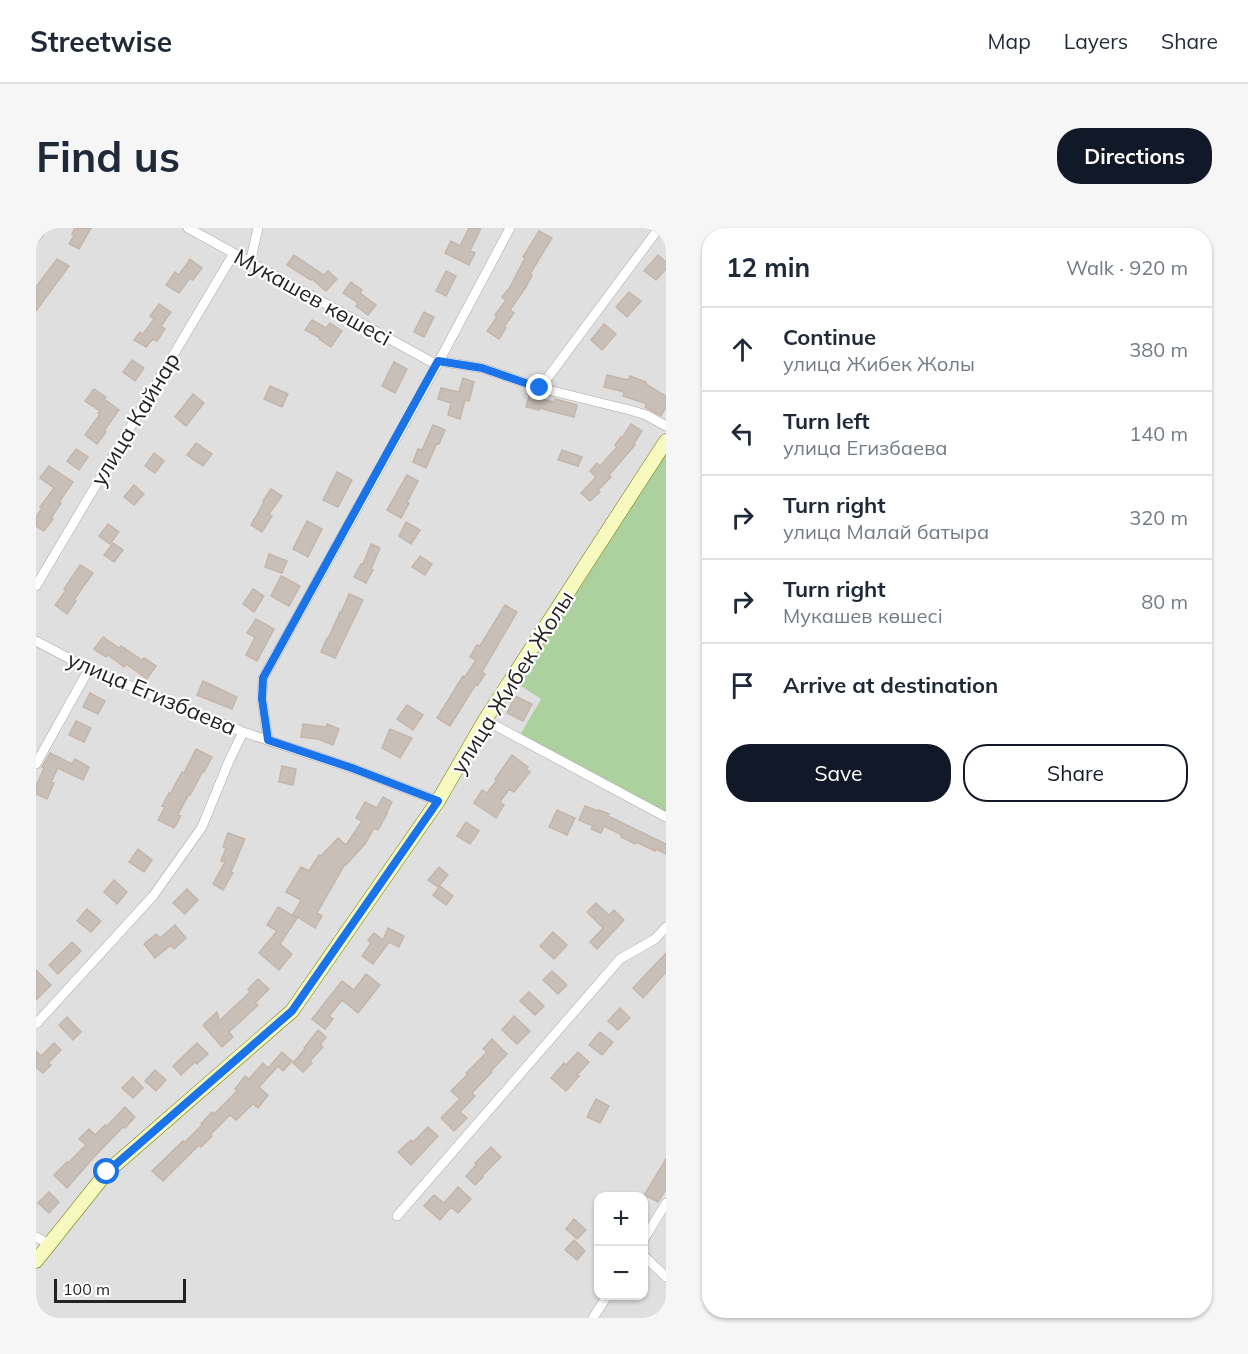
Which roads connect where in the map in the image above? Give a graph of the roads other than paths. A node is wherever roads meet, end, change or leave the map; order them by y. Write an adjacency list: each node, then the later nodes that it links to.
1 (42, 228): 6 (street)
2 (188, 228): 7 (street, Мукашев көшесі)
3 (258, 228): 8 (street)
4 (510, 228): 9 (street)
5 (659, 228): 10 (street)
6 (36, 238)
7 (234, 253): 8 (street, Мукашев көшесі); 13 (street, улица Кайнар)
8 (250, 263): 9 (street, Мукашев көшесі)
9 (437, 363): 10 (street, Мукашев көшесі); 18 (street)
10 (540, 388): 11 (street, Мукашев көшесі)
11 (666, 426)
12 (666, 441): 16 (main road, улица Жибек Жолы)
13 (36, 586)
14 (36, 641): 15 (street, улица Егизбаева)
15 (89, 669): 17 (street, улица Егизбаева); 19 (street)
16 (485, 720): 20 (main road, улица Жибек Жолы); 21 (street)
17 (243, 732): 18 (street, улица Егизбаева); 23 (street)
18 (268, 740): 20 (street, улица Егизбаева)
19 (36, 764)
20 (438, 801): 28 (main road, улица Жибек Жолы)
21 (666, 817)
22 (666, 927): 25 (street)
23 (36, 1024)
24 (666, 1203): 26 (street)
25 (397, 1216)
26 (648, 1232)
27 (36, 1237): 28 (street)
28 (49, 1244): 30 (main road, улица Жибек Жолы)
29 (648, 1260): 31 (street)
30 (36, 1261)
31 (666, 1277)
32 (604, 1300): 33 (street)
33 (593, 1318)

